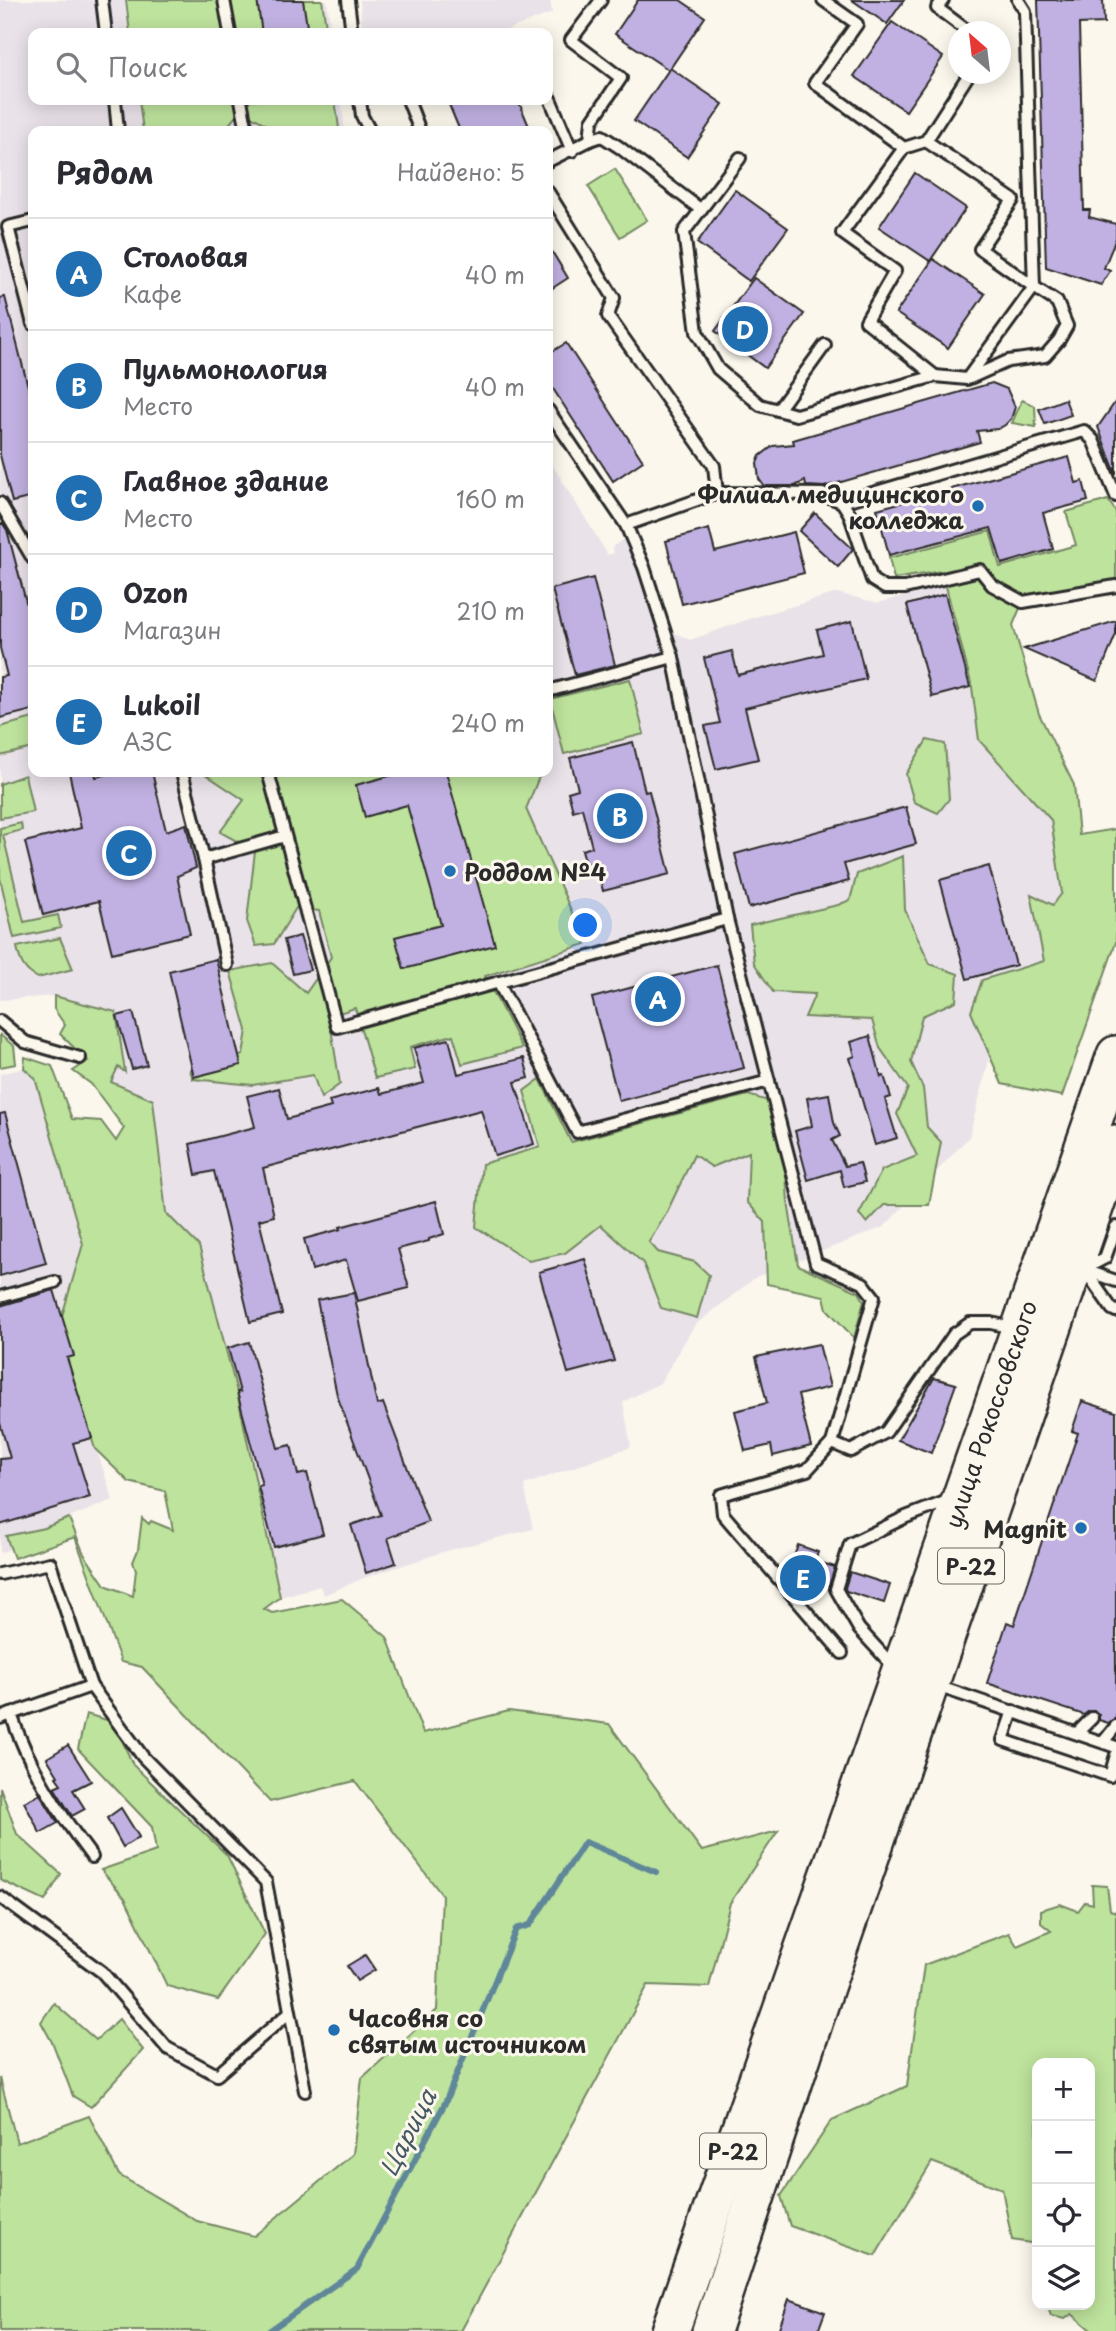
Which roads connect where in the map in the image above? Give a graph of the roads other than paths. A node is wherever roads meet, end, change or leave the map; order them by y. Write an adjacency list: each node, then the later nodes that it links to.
1 (102, 0): 9 (lane)
2 (224, 0): 10 (lane)
3 (348, 0): 11 (lane)
4 (601, 0): 22 (lane)
5 (823, 0): 24 (lane)
6 (943, 0): 8 (lane)
7 (1018, 0): 31 (lane)
8 (954, 21)
9 (105, 28)
10 (229, 28)
11 (351, 28)
12 (963, 84): 23 (lane)
13 (115, 105): 18 (lane)
14 (242, 105): 19 (lane)
15 (361, 105): 20 (lane)
16 (410, 105): 21 (lane)
17 (553, 105): 25 (lane)
18 (117, 126)
19 (246, 126)
20 (367, 126)
21 (418, 126)
22 (590, 140): 25 (lane); 30 (lane)
23 (926, 141): 24 (lane); 29 (lane)
24 (904, 148): 36 (lane)
25 (572, 151): 27 (lane)
26 (740, 158): 30 (lane)
27 (553, 159)
28 (553, 199): 40 (lane)
29 (1013, 200): 31 (lane); 33 (lane)
30 (700, 209): 38 (lane)
31 (1031, 212): 33 (lane)
32 (28, 222): 34 (lane)
33 (1034, 287): 37 (lane); 37 (lane)
34 (28, 305)
35 (825, 345): 38 (lane)
36 (935, 376): 37 (lane); 38 (lane)
37 (967, 379)
38 (778, 410)
39 (553, 417): 44 (lane)
40 (717, 493): 42 (lane); 44 (lane)
41 (1116, 496): 42 (lane)
42 (842, 502): 46 (lane)
43 (2, 508): 45 (lane)
44 (626, 525): 47 (lane)
45 (28, 551)
46 (1116, 586)
47 (673, 657): 48 (lane); 53 (lane)
48 (553, 690)
49 (183, 777): 52 (lane)
50 (269, 777): 51 (lane)
51 (285, 836): 52 (lane); 55 (lane)
52 (204, 859): 54 (lane)
53 (727, 919): 55 (lane); 59 (lane)
54 (227, 965)
55 (498, 982): 59 (lane)
56 (0, 1021): 58 (lane)
57 (1116, 1055): 67 (highway, улица Рокоссовского / Р-22)
58 (80, 1058)
59 (769, 1081): 68 (lane)
60 (1113, 1159): 62 (highway, улица Рокоссовского / Р-22)
61 (1116, 1227): 62 (lane)
62 (1095, 1264): 63 (lane); 66 (lane); 72 (highway, улица Рокоссовского / Р-22)
63 (1116, 1281)
64 (55, 1282): 65 (lane)
65 (0, 1297)
66 (1116, 1311)
67 (1020, 1329): 68 (lane); 69 (highway, улица Рокоссовского / Р-22)
68 (832, 1443): 71 (lane)
69 (962, 1495): 72 (highway, улица Рокоссовского / Р-22); 72 (lane)
70 (0, 1573): 73 (lane)
71 (842, 1653)
72 (915, 1678): 74 (lane); 84 (highway, улица Рокоссовского / Р-22)
73 (91, 1686): 75 (lane); 85 (lane)
74 (1013, 1711): 78 (lane); 81 (lane)
75 (6, 1716): 82 (lane)
76 (1092, 1718): 78 (lane)
77 (1116, 1726): 79 (lane)
78 (1078, 1732): 79 (lane)
79 (1104, 1741): 80 (lane)
80 (1116, 1746)
81 (1116, 1755)
82 (92, 1857)
83 (0, 1897): 85 (lane)
84 (810, 1979): 87 (highway, Р-22); 88 (highway, Р-22)
85 (290, 2012): 86 (lane)
86 (305, 2091)
87 (670, 2331)
88 (711, 2331)

